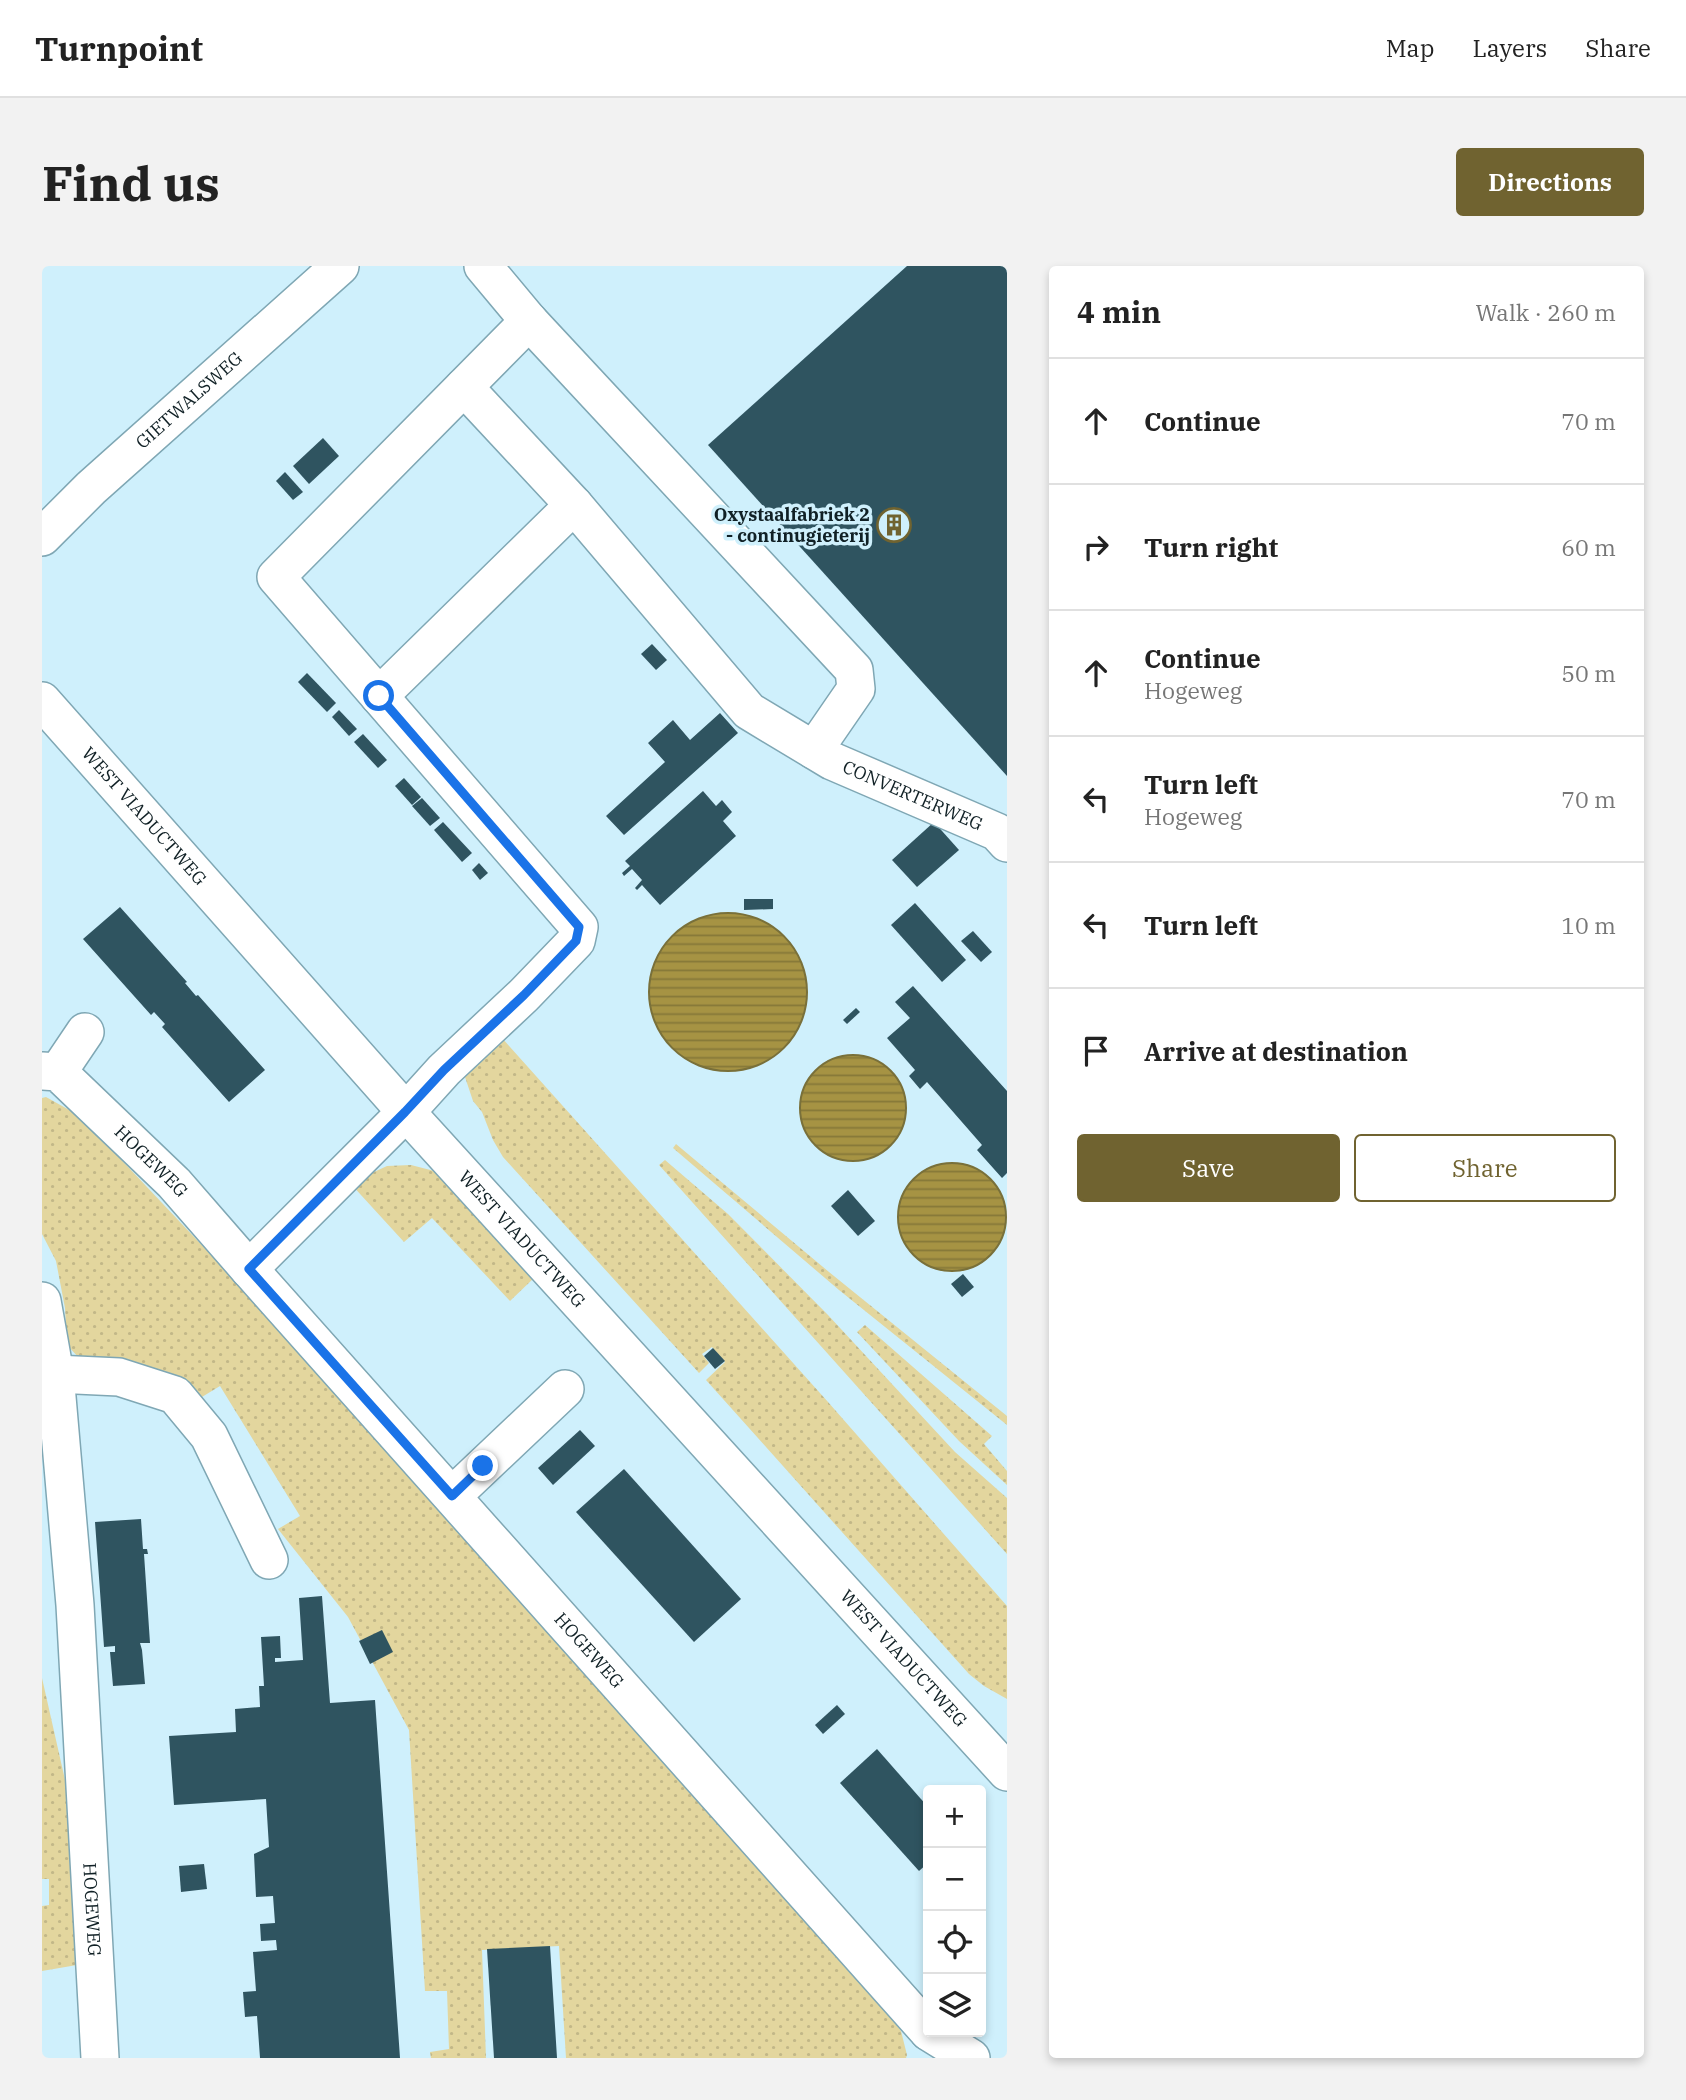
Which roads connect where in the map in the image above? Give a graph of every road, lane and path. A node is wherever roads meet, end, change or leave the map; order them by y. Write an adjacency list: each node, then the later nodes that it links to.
1 (340, 266): 6 (lane, GIETWALSWEG)
2 (483, 266): 3 (lane)
3 (529, 321): 4 (lane); 9 (lane)
4 (464, 387): 5 (lane, CONVERTERWEG); 7 (lane)
5 (574, 505): 7 (lane); 9 (lane, CONVERTERWEG)
6 (42, 537)
7 (379, 696): 13 (lane)
8 (44, 706): 13 (lane, WEST VIADUCTWEG)
9 (814, 750): 10 (lane, CONVERTERWEG)
10 (1007, 844)
11 (85, 1032): 12 (lane)
12 (50, 1071): 14 (lane, HOGEWEG)
13 (405, 1112): 14 (lane); 20 (lane, WEST VIADUCTWEG)
14 (249, 1269): 18 (lane, HOGEWEG)
15 (42, 1301): 16 (lane, HOGEWEG)
16 (55, 1374): 19 (lane); 22 (lane, HOGEWEG)
17 (565, 1389): 18 (lane)
18 (452, 1496): 21 (lane, HOGEWEG)
19 (269, 1560)
20 (1007, 1772)
21 (929, 2039): 23 (lane, HOGEWEG)
22 (100, 2058)
23 (971, 2058)

